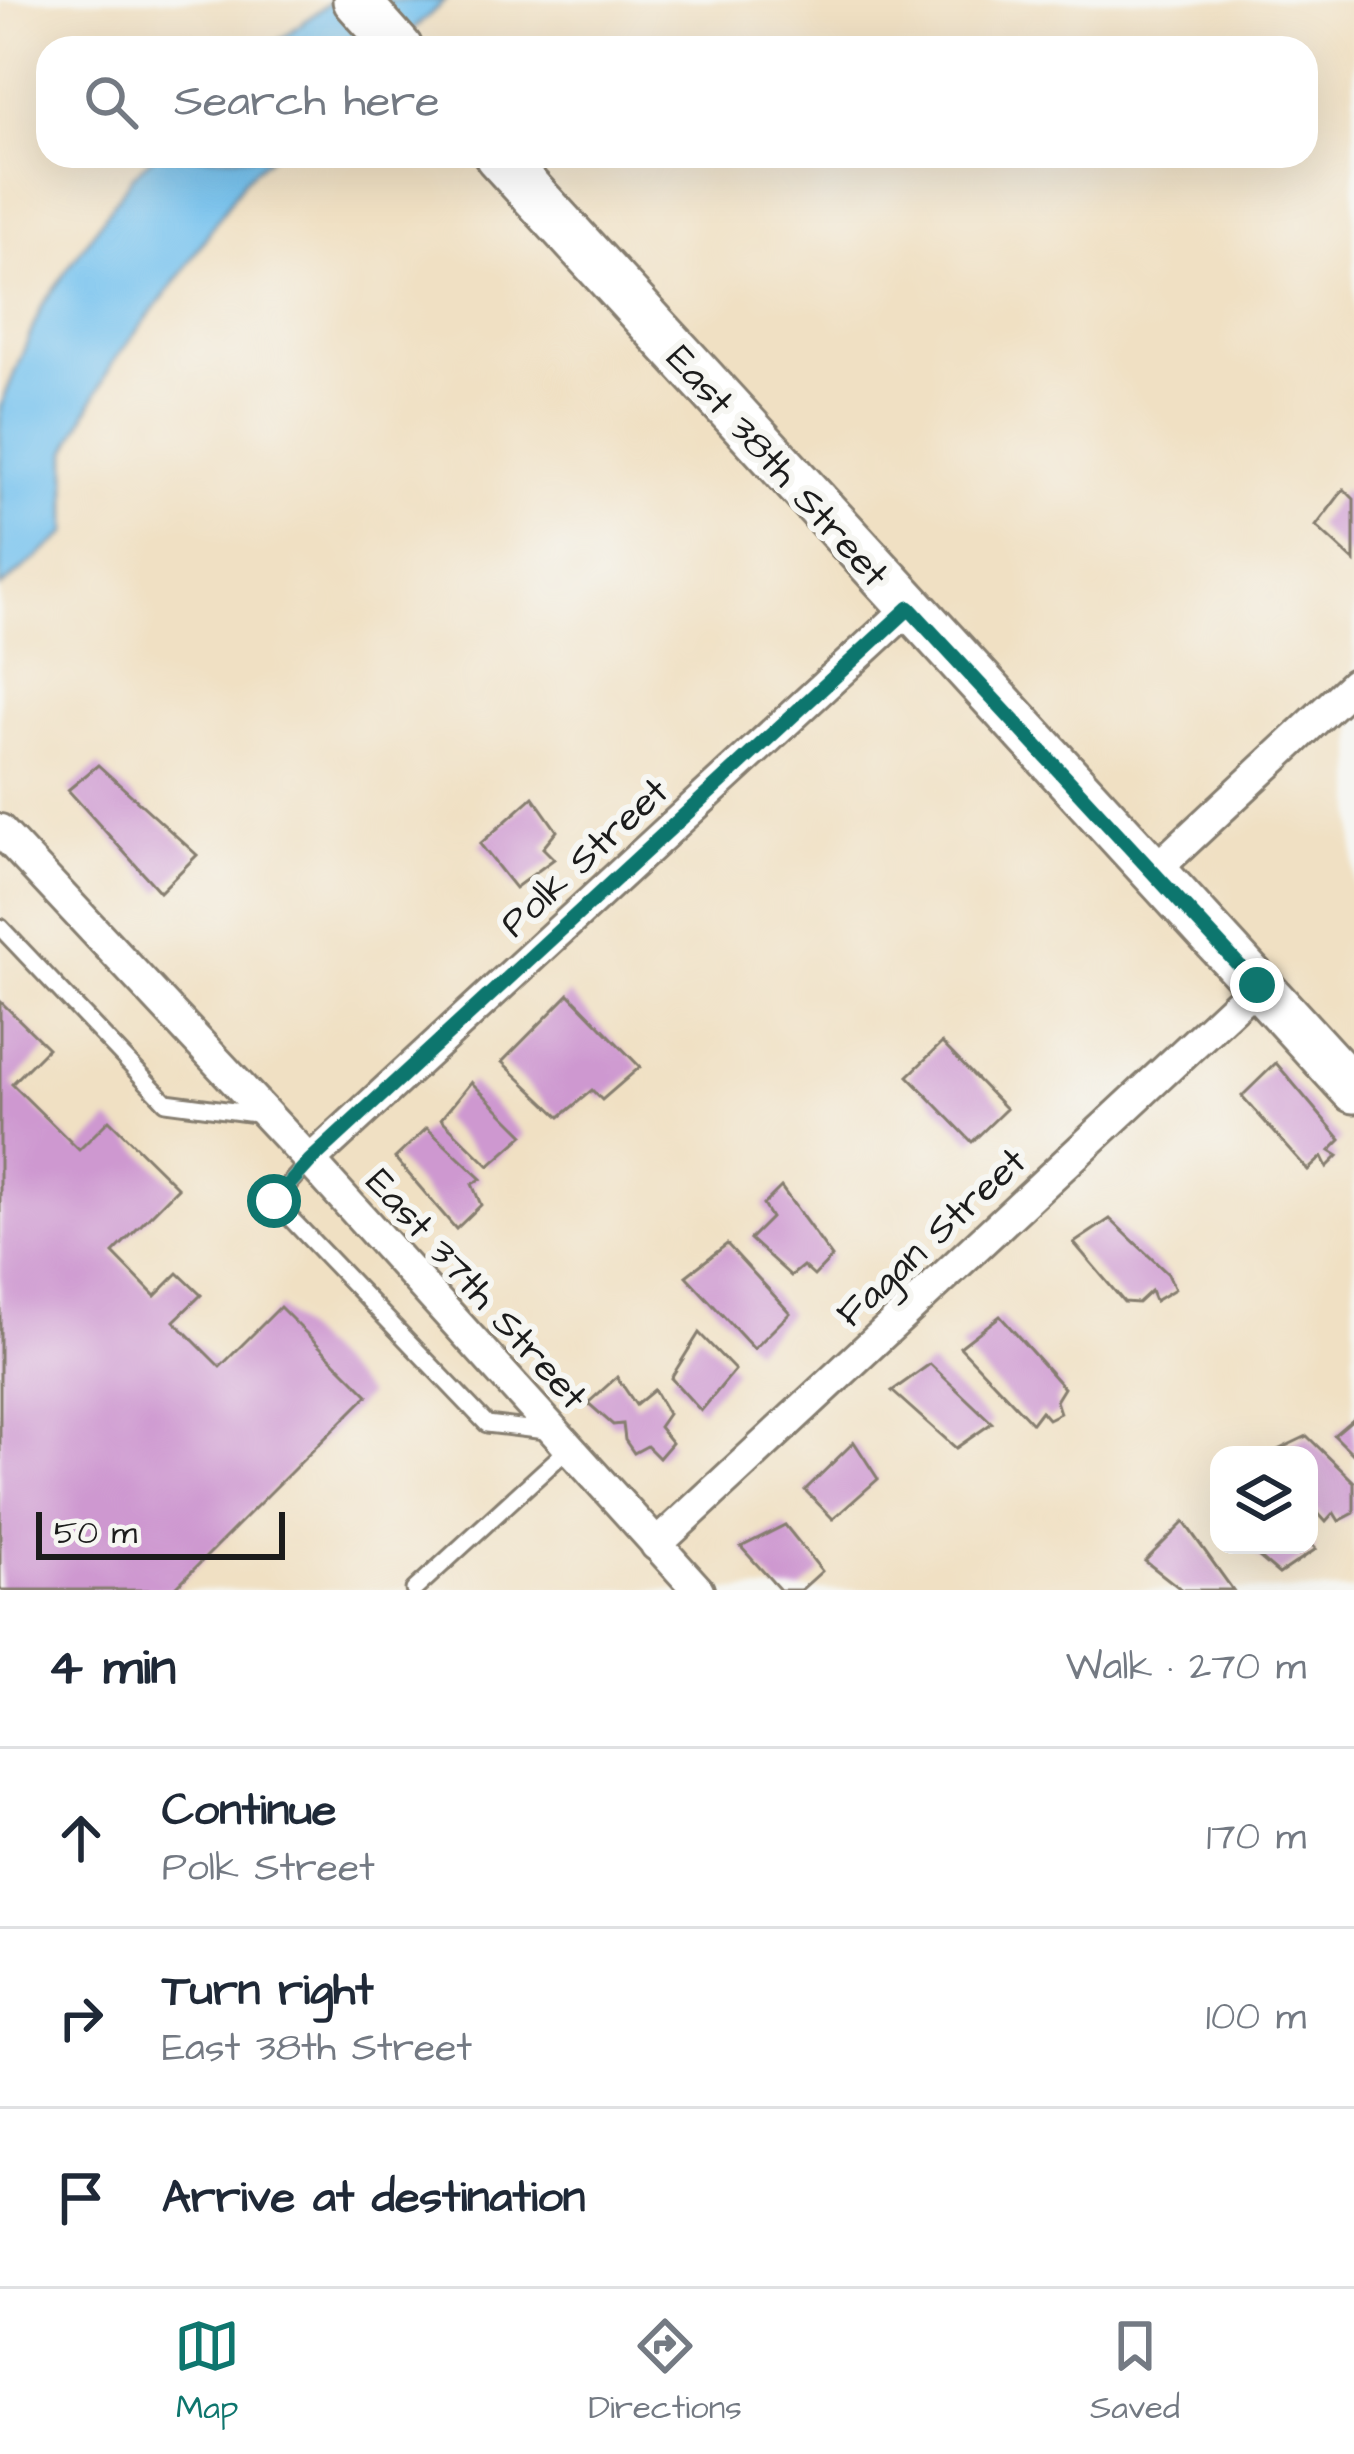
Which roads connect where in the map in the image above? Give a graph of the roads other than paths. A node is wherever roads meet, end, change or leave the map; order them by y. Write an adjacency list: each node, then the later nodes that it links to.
1 (356, 0): 2 (main road)
2 (388, 36)
3 (509, 168): 4 (main road, East 38th Street)
4 (909, 608): 7 (main road, East 38th Street); 12 (street, Polk Street)
5 (1354, 685): 7 (street)
6 (0, 830): 11 (street, East 37th Street)
7 (1152, 872): 9 (main road, East 38th Street)
8 (0, 927): 11 (lane)
9 (1257, 985): 10 (main road, East 38th Street); 14 (street, Fagan Street)
10 (1354, 1090)
11 (266, 1116): 12 (street, East 37th Street)
12 (310, 1161): 13 (street, East 37th Street); 13 (lane)
13 (563, 1440): 14 (street, East 37th Street); 15 (lane)
14 (656, 1544): 16 (street, East 37th Street)
15 (414, 1590)
16 (698, 1590)

